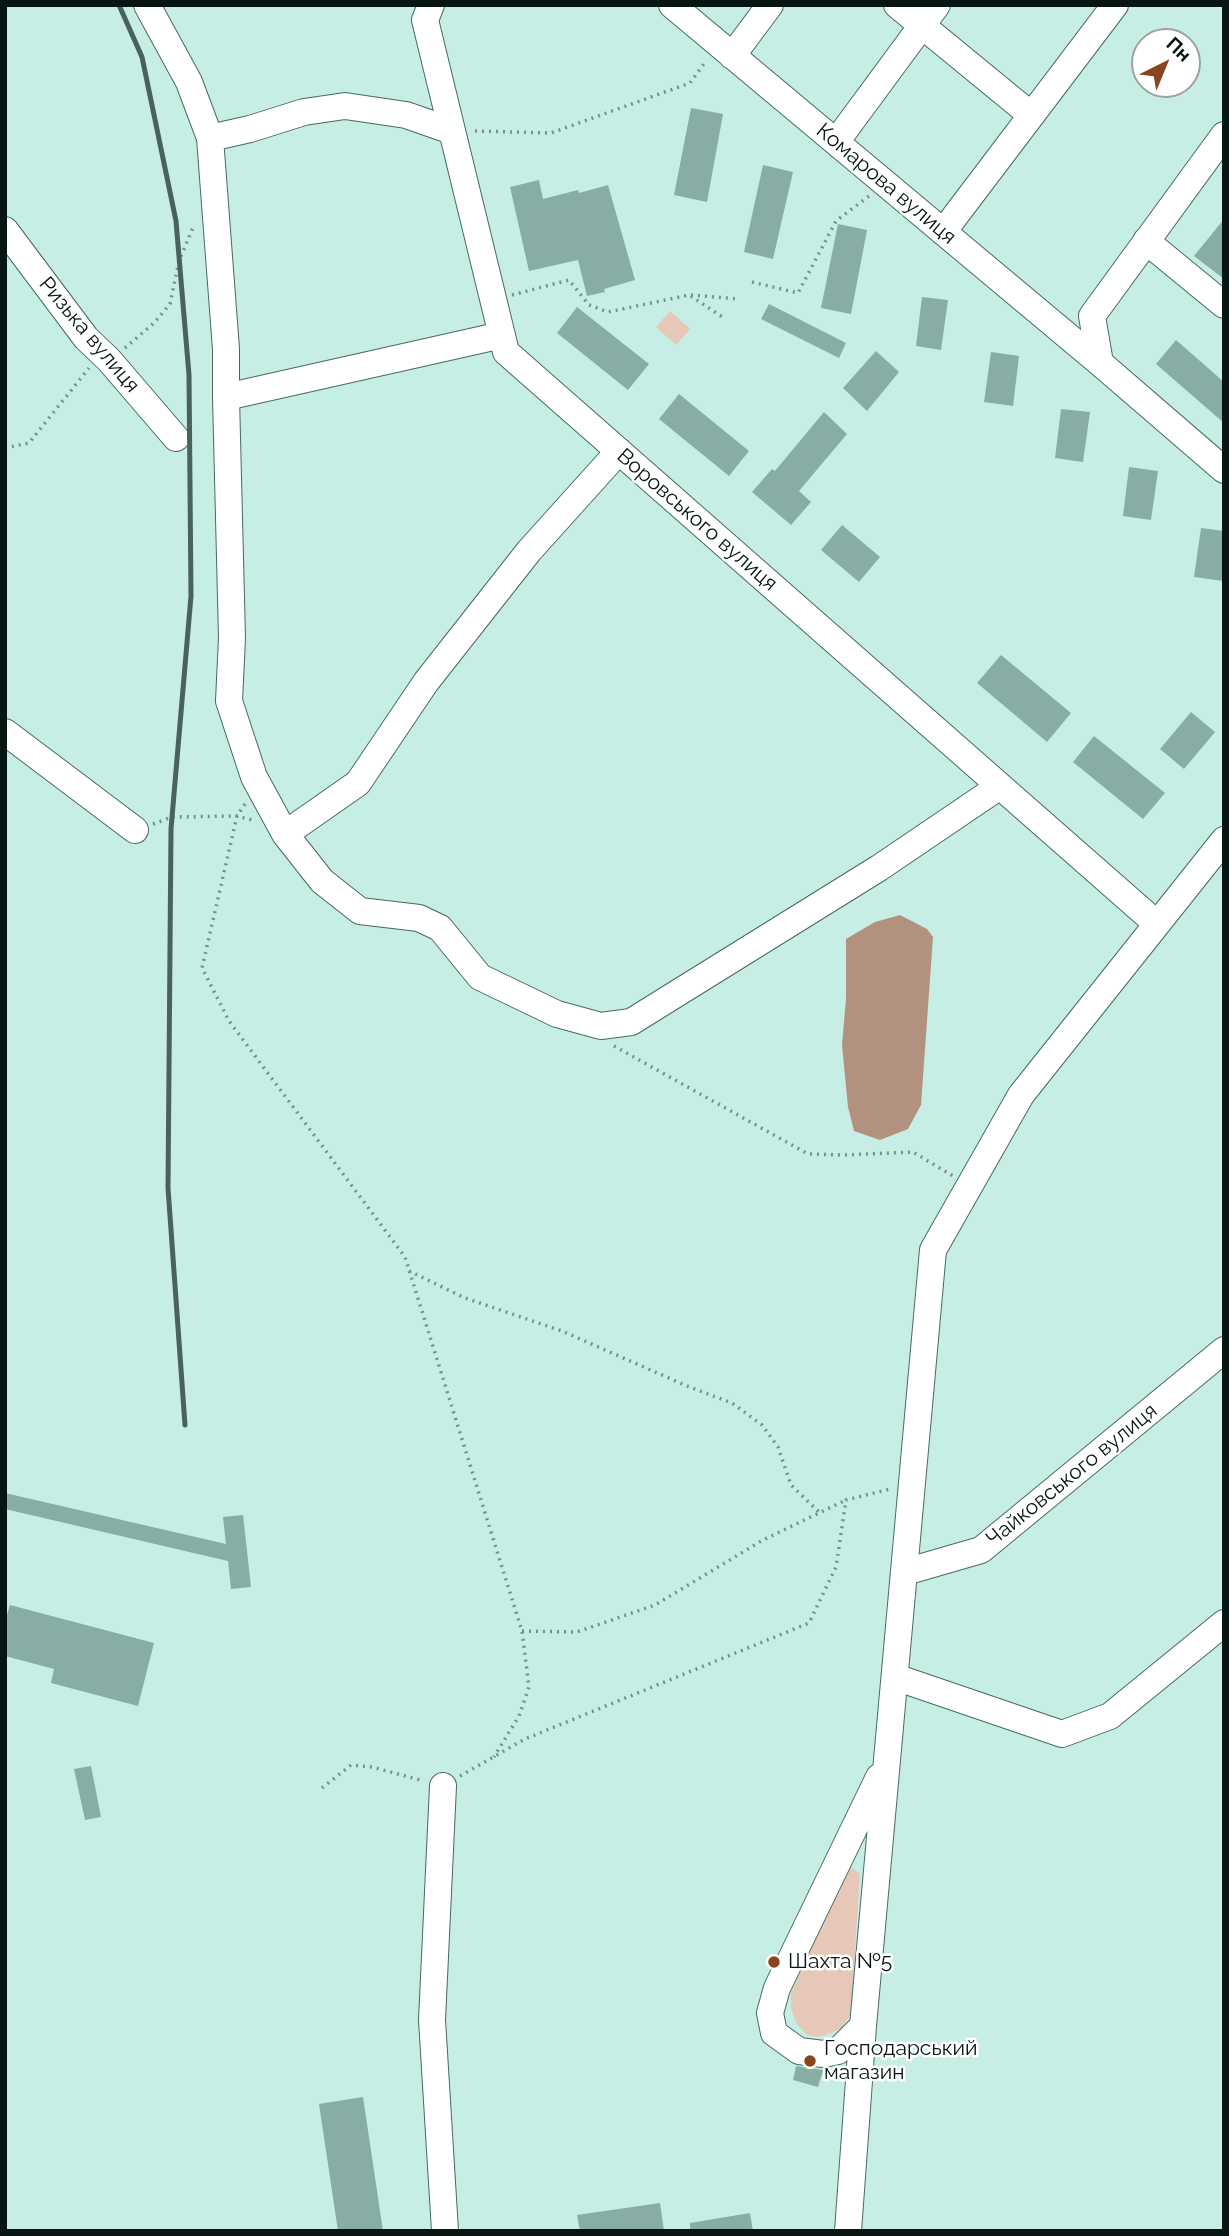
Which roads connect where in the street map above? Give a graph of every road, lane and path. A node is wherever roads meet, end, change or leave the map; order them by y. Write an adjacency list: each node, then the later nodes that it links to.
1 (147, 5): 12 (street)
2 (431, 5): 10 (street, Воровського вулиця)
3 (671, 5): 8 (street, Комарова вулиця)
4 (771, 5): 8 (street)
5 (897, 5): 7 (street)
6 (1115, 5): 9 (street)
7 (929, 15): 9 (street); 13 (street)
8 (725, 50): 10 (path); 13 (street, Комарова вулиця)
9 (1031, 115): 16 (street)
10 (452, 131): 12 (street); 22 (street, Воровського вулиця)
11 (1224, 135): 18 (street)
12 (210, 138): 28 (street)
13 (836, 142): 14 (street, Комарова вулиця)
14 (886, 184): 16 (street, Комарова вулиця); 19 (path)
15 (195, 223): 26 (path)
16 (943, 232): 27 (street, Комарова вулиця)
17 (7, 236): 26 (street, Ризька вулиця)
18 (1146, 242): 23 (street); 27 (street)
19 (752, 282)
20 (689, 295): 21 (path); 22 (path); 24 (path)
21 (739, 299)
22 (494, 300): 25 (street, Воровського вулиця)
23 (1224, 305)
24 (724, 318)
25 (502, 335): 28 (street); 31 (street, Воровського вулиця)
26 (106, 357): 29 (street, Ризька вулиця); 30 (path)
27 (1100, 363): 32 (street, Комарова вулиця)
28 (226, 397): 38 (street)
29 (176, 438)
30 (5, 448)
31 (619, 451): 34 (street, Воровського вулиця); 38 (street)
32 (1224, 470)
33 (5, 732): 37 (street)
34 (1000, 786): 38 (street); 40 (street, Воровського вулиця)
35 (237, 816): 36 (path); 38 (path); 43 (path)
36 (172, 817)
37 (135, 830)
38 (285, 834)
39 (1224, 841): 40 (street)
40 (1157, 924): 42 (street)
41 (605, 1041): 42 (path)
42 (970, 1186): 45 (street)
43 (409, 1271): 47 (path); 50 (path)
44 (1224, 1350): 48 (street, Чайковського вулиця)
45 (913, 1484): 46 (path); 48 (street)
46 (846, 1500): 47 (path); 52 (path)
47 (820, 1513): 50 (path)
48 (905, 1572): 51 (street)
49 (1224, 1623): 51 (street)
50 (522, 1632): 52 (path)
51 (895, 1677): 53 (street)
52 (494, 1757): 54 (path)
53 (887, 1759): 56 (street); 56 (street)
54 (443, 1786): 55 (path); 57 (street)
55 (322, 1788)
56 (863, 2026): 58 (street)
57 (445, 2231)
58 (848, 2231)

